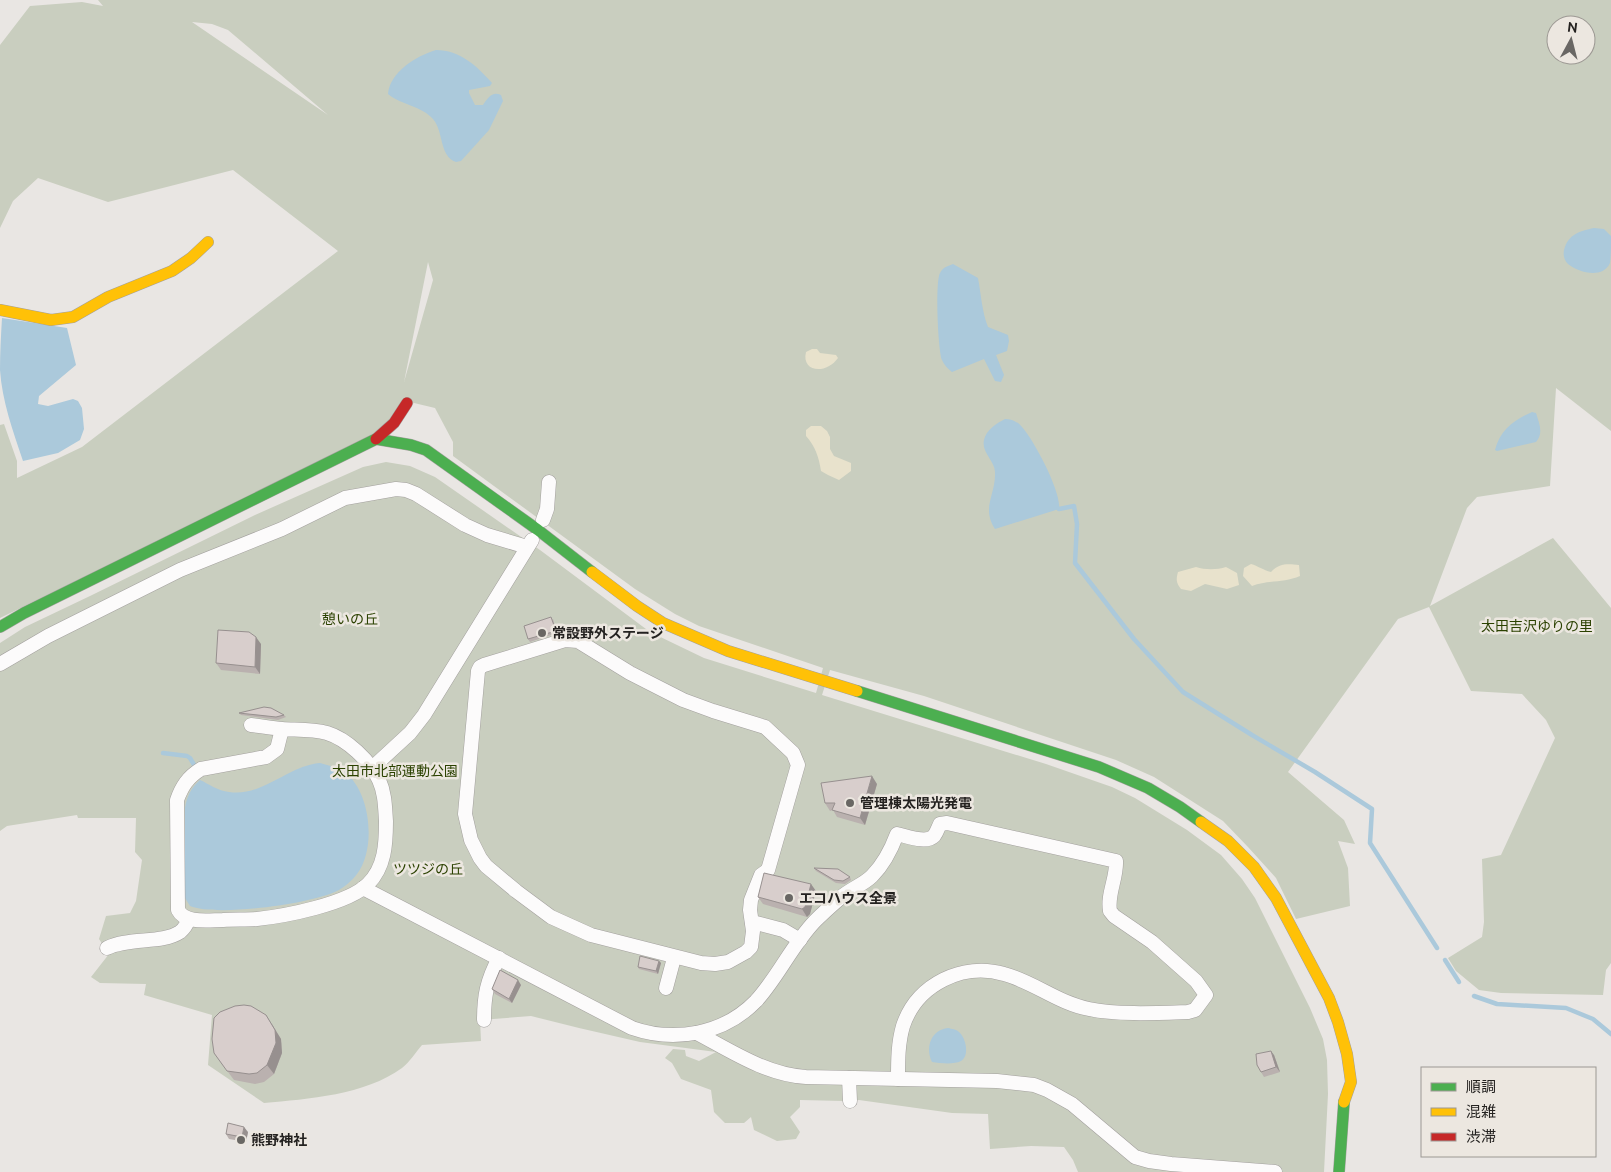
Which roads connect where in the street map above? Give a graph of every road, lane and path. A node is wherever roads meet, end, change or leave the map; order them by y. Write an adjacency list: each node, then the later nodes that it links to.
1 (208, 242): 2 (street)
2 (0, 310)
3 (408, 403): 4 (street)
4 (376, 439): 7 (street); 26 (street)
5 (549, 482): 6 (street)
6 (543, 520)
7 (0, 627)
8 (0, 664): 11 (street)
9 (252, 725): 10 (street)
10 (282, 729): 11 (street); 13 (street)
11 (371, 768): 12 (street)
12 (363, 888): 13 (street); 17 (street)
13 (189, 919): 16 (street)
14 (752, 922): 15 (street); 18 (street); 18 (street)
15 (800, 940): 21 (street); 23 (street)
16 (107, 948)
17 (499, 958): 20 (street); 21 (street)
18 (674, 958): 19 (street)
19 (666, 988)
20 (484, 1020)
21 (697, 1033): 22 (street)
22 (849, 1078): 23 (street); 24 (street)
23 (898, 1079): 25 (street)
24 (850, 1100)
25 (1276, 1172)
26 (1339, 1172)

